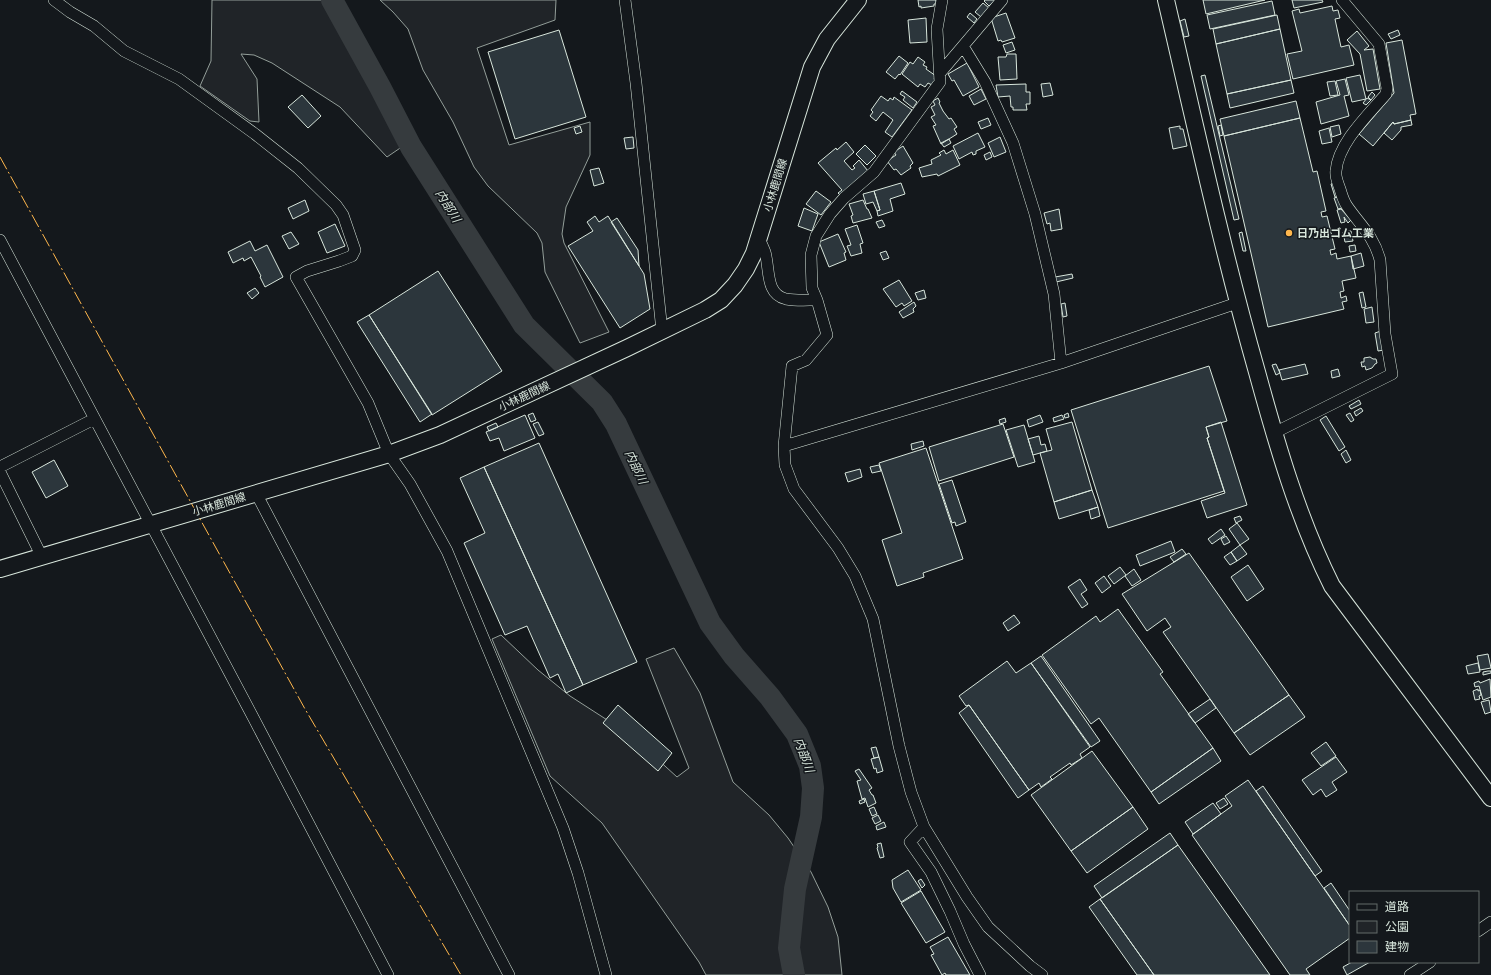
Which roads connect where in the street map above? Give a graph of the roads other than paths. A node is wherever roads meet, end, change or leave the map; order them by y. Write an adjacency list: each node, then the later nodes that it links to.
1 (54, 0): 19 (street)
2 (625, 0): 14 (street)
3 (858, 0): 10 (main road, 小林鹿間線)
4 (942, 0): 9 (street)
5 (1002, 0): 8 (street)
6 (1166, 0): 13 (main road)
7 (1342, 0): 17 (street)
8 (963, 46): 9 (street); 15 (street)
9 (940, 73): 12 (street)
10 (759, 238): 12 (street); 14 (main road, 小林鹿間線)
11 (0, 240): 16 (street)
12 (817, 300): 18 (street)
13 (1237, 303): 15 (street); 17 (main road)
14 (662, 331): 19 (main road, 小林鹿間線)
15 (1061, 363): 18 (street)
16 (94, 419): 20 (street); 23 (street)
17 (1274, 433): 26 (main road)
18 (784, 446): 27 (street)
19 (389, 454): 22 (main road, 小林鹿間線); 33 (street)
20 (0, 467)
21 (0, 472): 24 (street)
22 (256, 493): 23 (main road, 小林鹿間線); 32 (street)
23 (151, 524): 24 (main road, 小林鹿間線); 31 (street)
24 (42, 557): 25 (main road, 小林鹿間線)
25 (0, 569)
26 (1491, 798)
27 (924, 827): 34 (street); 35 (street)
28 (1491, 922): 29 (street)
29 (1479, 930)
30 (1428, 963): 36 (street)
31 (388, 975)
32 (509, 975)
33 (606, 975)
34 (980, 975)
35 (1042, 975)
36 (1410, 975)

